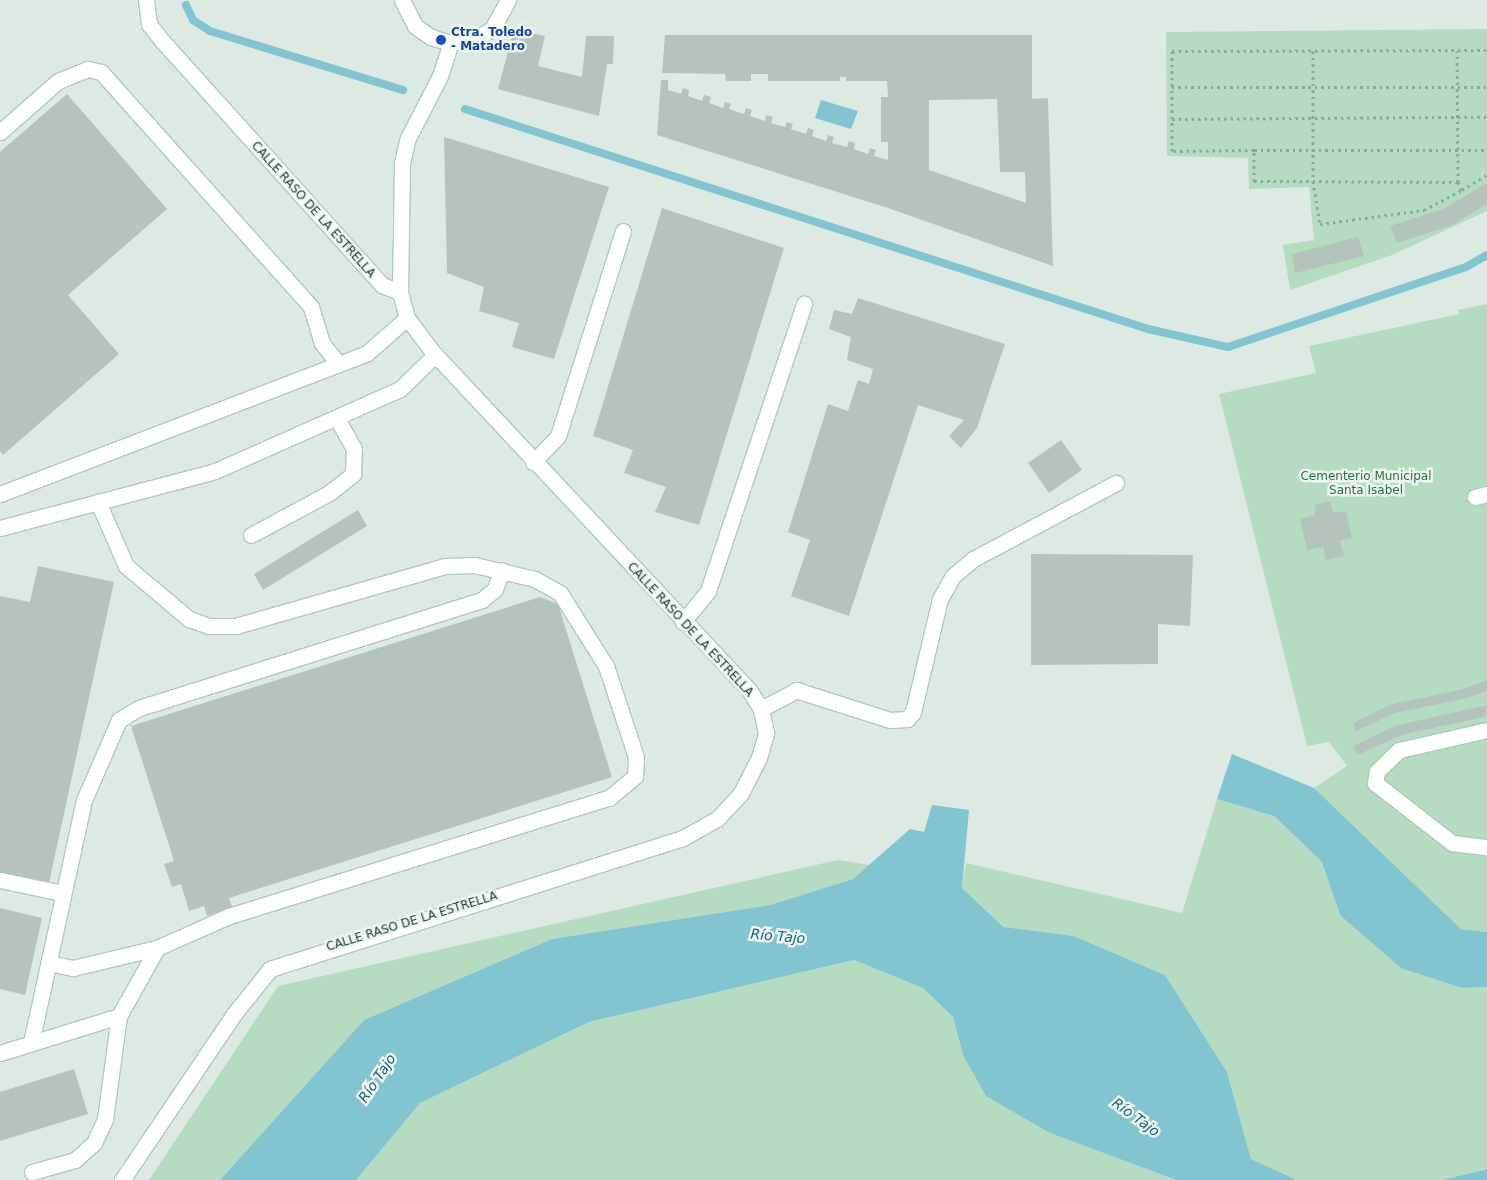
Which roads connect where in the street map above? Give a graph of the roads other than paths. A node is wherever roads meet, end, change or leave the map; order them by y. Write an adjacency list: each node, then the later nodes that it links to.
1 (146, 0): 7 (street, CALLE RASO DE LA ESTRELLA)
2 (402, 0): 4 (street)
3 (508, 0): 4 (street)
4 (451, 42): 7 (street)
5 (0, 132): 11 (street)
6 (623, 231): 13 (street)
7 (400, 292): 9 (street, CALLE RASO DE LA ESTRELLA)
8 (804, 304): 20 (street)
9 (407, 318): 10 (street, CALLE RASO DE LA ESTRELLA); 11 (street)
10 (434, 355): 12 (street); 13 (street, CALLE RASO DE LA ESTRELLA)
11 (336, 361): 15 (street)
12 (338, 420): 16 (street); 18 (street)
13 (533, 462): 20 (street, CALLE RASO DE LA ESTRELLA)
14 (1116, 483): 21 (street)
15 (0, 494)
16 (98, 502): 17 (street); 19 (street)
17 (0, 528)
18 (251, 535)
19 (502, 570): 25 (street); 26 (street)
20 (683, 622): 21 (street, CALLE RASO DE LA ESTRELLA)
21 (761, 709): 32 (street, CALLE RASO DE LA ESTRELLA)
22 (1487, 730): 23 (street)
23 (1487, 847)
24 (0, 880): 25 (street)
25 (62, 893): 27 (street)
26 (158, 948): 27 (street); 28 (street)
27 (49, 963): 29 (street)
28 (119, 1016): 29 (street); 31 (street)
29 (31, 1043): 30 (street)
30 (0, 1053)
31 (32, 1172)
32 (122, 1180)

